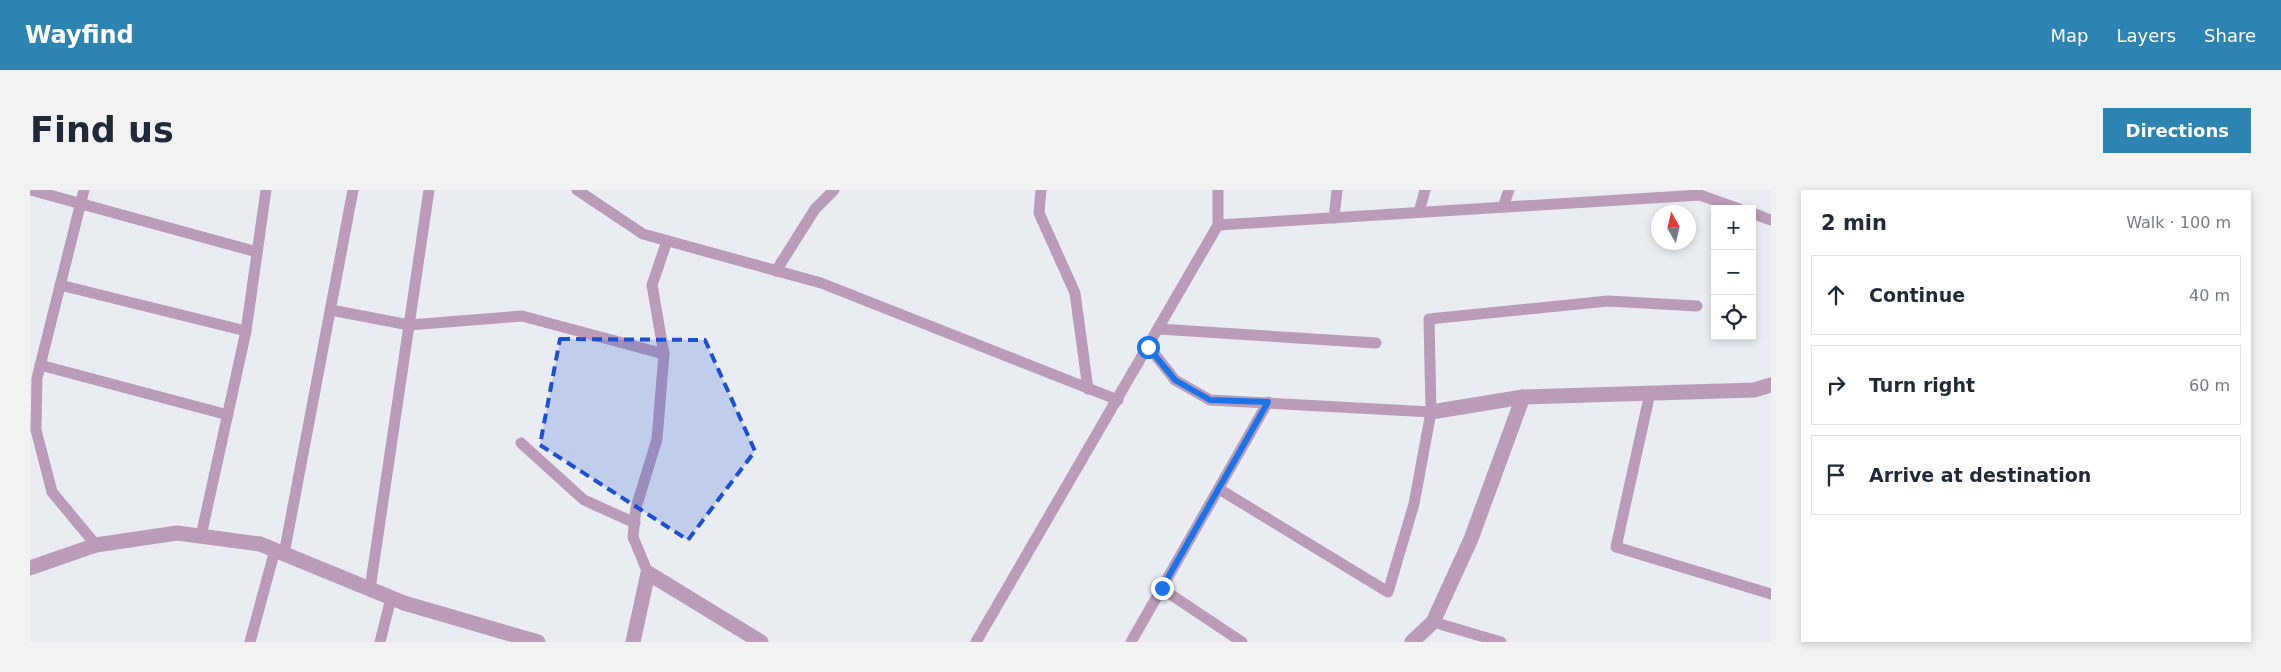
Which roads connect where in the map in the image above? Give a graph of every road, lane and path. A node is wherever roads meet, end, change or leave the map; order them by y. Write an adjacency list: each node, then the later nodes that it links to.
1 (31, 190): 15 (lane)
2 (84, 190): 15 (lane)
3 (266, 190): 24 (lane)
4 (353, 190): 28 (lane)
5 (429, 190): 29 (lane)
6 (576, 190): 23 (lane)
7 (834, 190): 25 (lane)
8 (1041, 190): 37 (lane)
9 (1218, 190): 22 (lane)
10 (1337, 190): 20 (lane)
11 (1425, 190): 18 (lane)
12 (1509, 190): 17 (lane)
13 (1604, 195): 14 (lane); 17 (lane)
14 (1715, 195): 16 (lane)
15 (80, 204): 24 (lane); 26 (lane)
16 (1732, 205)
17 (1503, 207): 18 (lane)
18 (1419, 212): 20 (lane)
19 (1756, 214): 21 (lane)
20 (1334, 218): 22 (lane)
21 (1771, 220)
22 (1218, 225): 30 (lane)
23 (667, 241): 25 (lane); 34 (lane)
24 (257, 252): 31 (lane)
25 (776, 271): 37 (lane)
26 (60, 285): 31 (lane); 35 (lane)
27 (1697, 306): 42 (lane)
28 (331, 310): 29 (lane); 50 (lane)
29 (408, 325): 34 (lane); 54 (lane)
30 (1159, 329): 32 (lane); 33 (lane)
31 (246, 331): 43 (lane)
32 (1376, 343)
33 (1148, 347): 40 (lane); 41 (lane)
34 (664, 354): 47 (lane)
35 (40, 365): 43 (lane); 44 (lane)
36 (1771, 385): 38 (street)
37 (1088, 389): 40 (lane)
38 (1650, 393): 39 (street); 55 (lane)
39 (1524, 397): 42 (street); 57 (street)
40 (1118, 400): 63 (lane)
41 (1268, 402): 42 (lane); 46 (lane)
42 (1431, 412): 46 (lane)
43 (228, 415): 48 (lane)
44 (33, 427): 49 (lane)
45 (521, 443): 47 (lane)
46 (1219, 489): 53 (lane)
47 (634, 522): 52 (lane)
48 (201, 536): 49 (street); 50 (street)
49 (96, 545): 51 (street)
50 (280, 552): 54 (street); 58 (lane)
51 (30, 568)
52 (648, 573): 61 (street); 62 (street)
53 (1162, 588): 64 (lane); 65 (lane)
54 (370, 589): 56 (street)
55 (1771, 594)
56 (391, 598): 59 (lane); 60 (street)
57 (1433, 622): 66 (street); 67 (lane)
58 (250, 642)
59 (380, 642)
60 (538, 642)
61 (633, 642)
62 (761, 642)
63 (976, 642)
64 (1131, 642)
65 (1242, 642)
66 (1412, 642)
67 (1501, 642)

